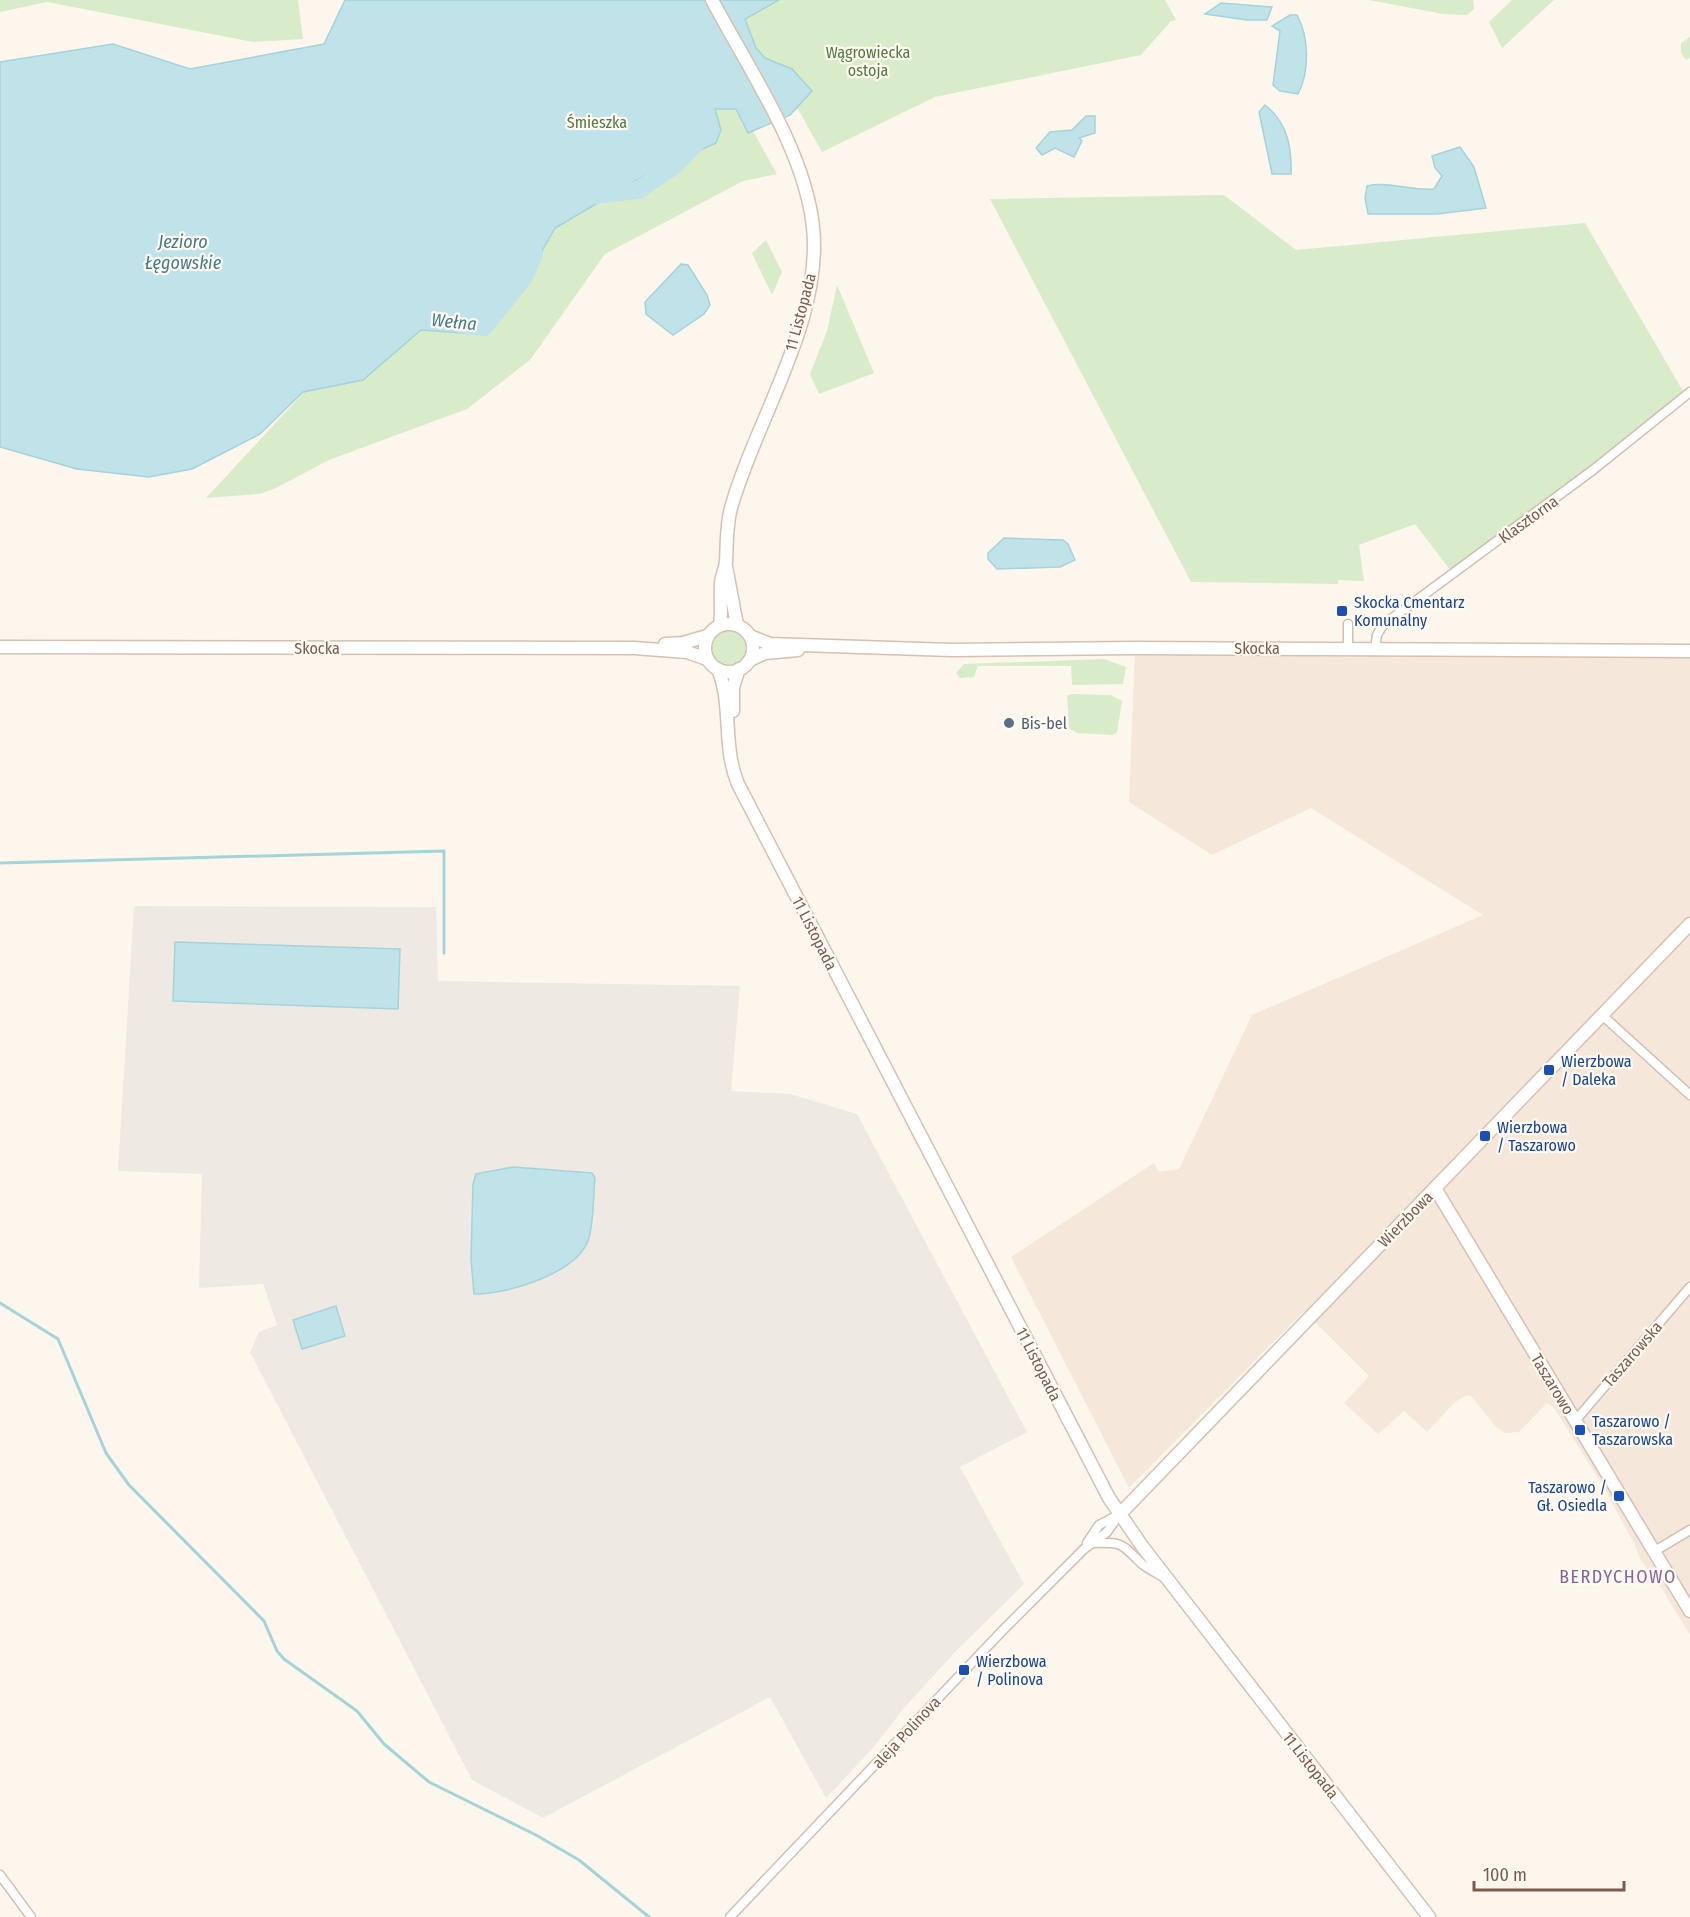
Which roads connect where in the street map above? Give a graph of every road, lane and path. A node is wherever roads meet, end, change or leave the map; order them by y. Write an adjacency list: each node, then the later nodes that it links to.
1 (712, 0): 3 (main road, 11 Listopada)
2 (1690, 392): 13 (street, Klasztorna)
3 (725, 565): 5 (main road, 11 Listopada); 6 (main road, 11 Listopada)
4 (1348, 624): 12 (street)
5 (720, 625): 6 (main road); 7 (main road)
6 (737, 625): 8 (main road)
7 (707, 636): 10 (main road, Skocka); 15 (main road)
8 (750, 636): 11 (main road, Skocka); 16 (main road)
9 (0, 647): 10 (main road, Skocka)
10 (634, 648): 15 (main road, Skocka)
11 (823, 648): 12 (main road, Skocka); 16 (main road, Skocka)
12 (1348, 649): 13 (main road, Skocka)
13 (1375, 649): 14 (main road, Skocka)
14 (1690, 651)
15 (707, 659): 17 (main road)
16 (750, 660): 18 (main road)
17 (718, 669): 18 (main road); 19 (main road, 11 Listopada)
18 (739, 669): 19 (main road, 11 Listopada)
19 (731, 760): 26 (main road, 11 Listopada)
20 (1690, 924): 21 (main road, Wierzbowa)
21 (1602, 1016): 22 (street); 23 (main road, Wierzbowa)
22 (1690, 1095)
23 (1435, 1188): 25 (main road, Taszarowo); 26 (main road, Wierzbowa)
24 (1690, 1287): 25 (street, Taszarowska)
25 (1575, 1421): 30 (main road, Taszarowo)
26 (1119, 1515): 28 (street, aleja Polinova); 29 (street, aleja Polinova); 31 (main road, 11 Listopada)
27 (1690, 1530): 30 (street)
28 (1092, 1543): 29 (street, aleja Polinova); 31 (street)
29 (1084, 1549): 35 (street, aleja Polinova)
30 (1653, 1552): 32 (main road, Taszarowo)
31 (1168, 1580): 36 (main road, 11 Listopada)
32 (1690, 1611)
33 (0, 1875): 34 (street)
34 (31, 1917)
35 (730, 1917)
36 (1429, 1917)

